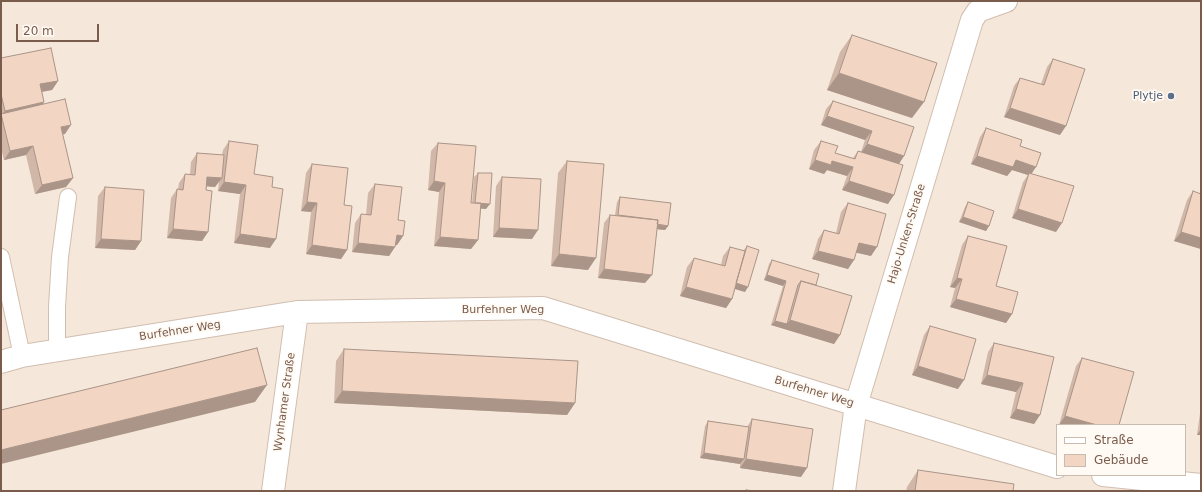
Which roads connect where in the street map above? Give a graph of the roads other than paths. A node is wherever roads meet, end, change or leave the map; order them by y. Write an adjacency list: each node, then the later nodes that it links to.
1 (1006, 1): 8 (street, Hajo-Unken-Straße)
2 (68, 197): 5 (lane)
3 (1, 257): 6 (lane)
4 (297, 312): 5 (street, Burfehner Weg); 8 (street, Burfehner Weg); 12 (street, Wynhamer Straße)
5 (57, 351): 6 (street, Burfehner Weg)
6 (22, 356): 7 (street, Burfehner Weg)
7 (1, 362)
8 (856, 405): 9 (street, Burfehner Weg); 13 (street, Hajo-Unken-Straße)
9 (1056, 467)
10 (1113, 476): 11 (street)
11 (1201, 485)
12 (273, 491)
13 (844, 491)

